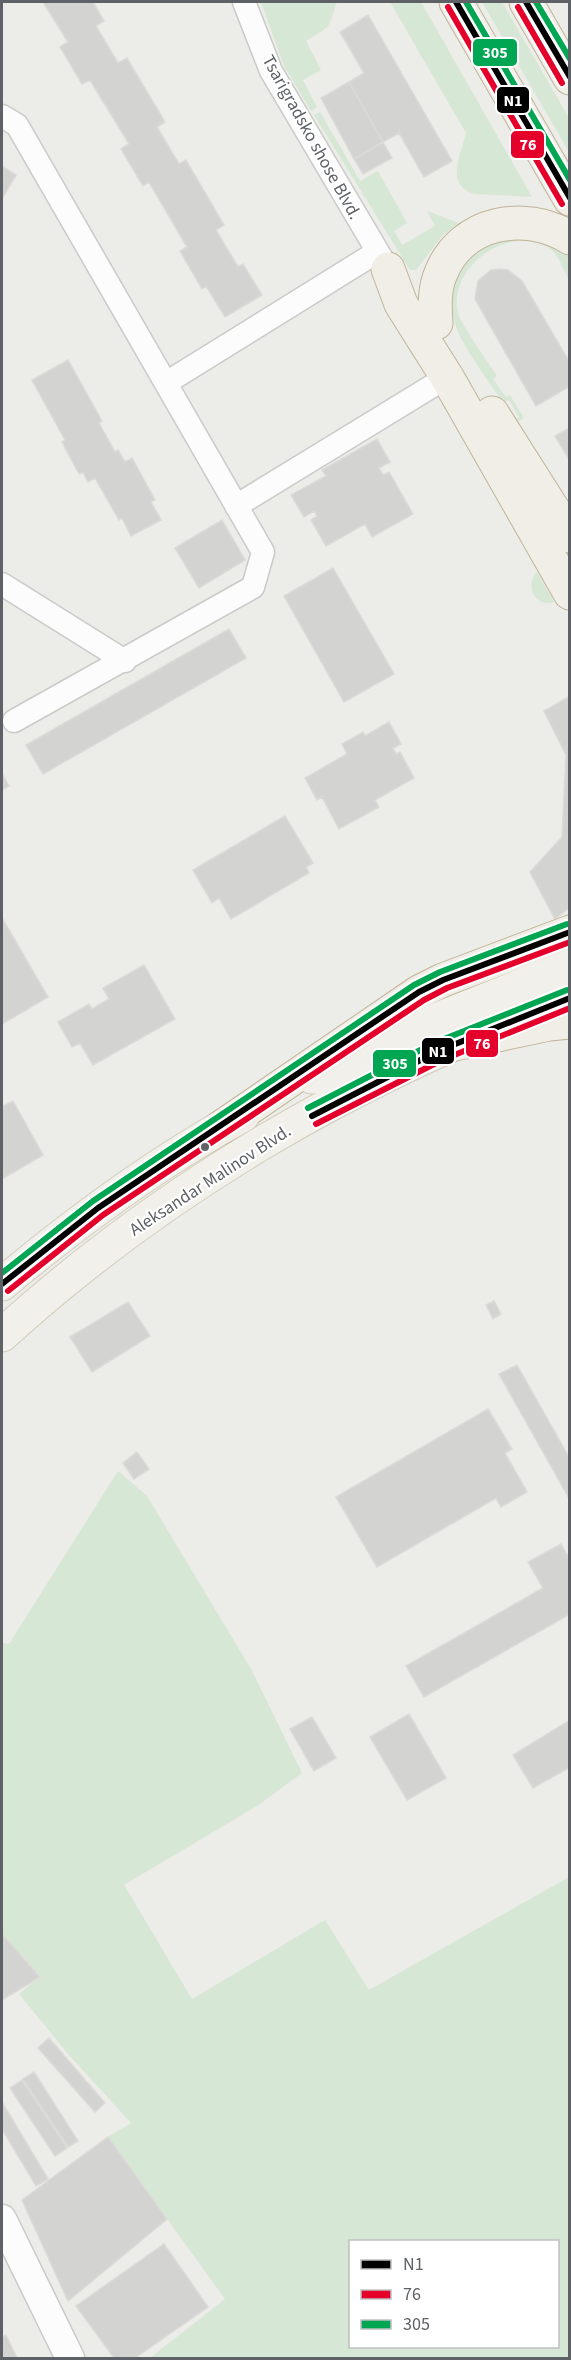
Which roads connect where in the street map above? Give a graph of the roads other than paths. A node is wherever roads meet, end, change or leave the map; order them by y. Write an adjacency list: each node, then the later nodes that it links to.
1 (244, 2): 8 (street, Tsarigradsko shose Blvd.)
2 (456, 2): 6 (highway)
3 (530, 6): 4 (highway)
4 (570, 78)
5 (2, 116): 11 (street)
6 (570, 199)
7 (570, 238): 9 (highway)
8 (383, 260): 9 (highway); 10 (highway); 11 (street)
9 (436, 323): 13 (highway)
10 (447, 377): 12 (street); 15 (highway)
11 (166, 383): 12 (street)
12 (236, 506): 16 (street)
13 (570, 536)
14 (2, 584): 16 (street)
15 (570, 593)
16 (125, 661): 17 (street)
17 (14, 721)
18 (564, 933): 23 (highway)
19 (570, 966): 23 (main road, Aleksandar Malinov Blvd.)
20 (570, 998): 22 (main road, Aleksandar Malinov Blvd.)
21 (570, 1022): 22 (highway)
22 (455, 1044): 25 (main road, Aleksandar Malinov Blvd.)
23 (220, 1128): 24 (main road, Aleksandar Malinov Blvd.)
24 (2, 1284)
25 (2, 1335)
26 (2, 2219): 27 (street)
27 (70, 2358)

